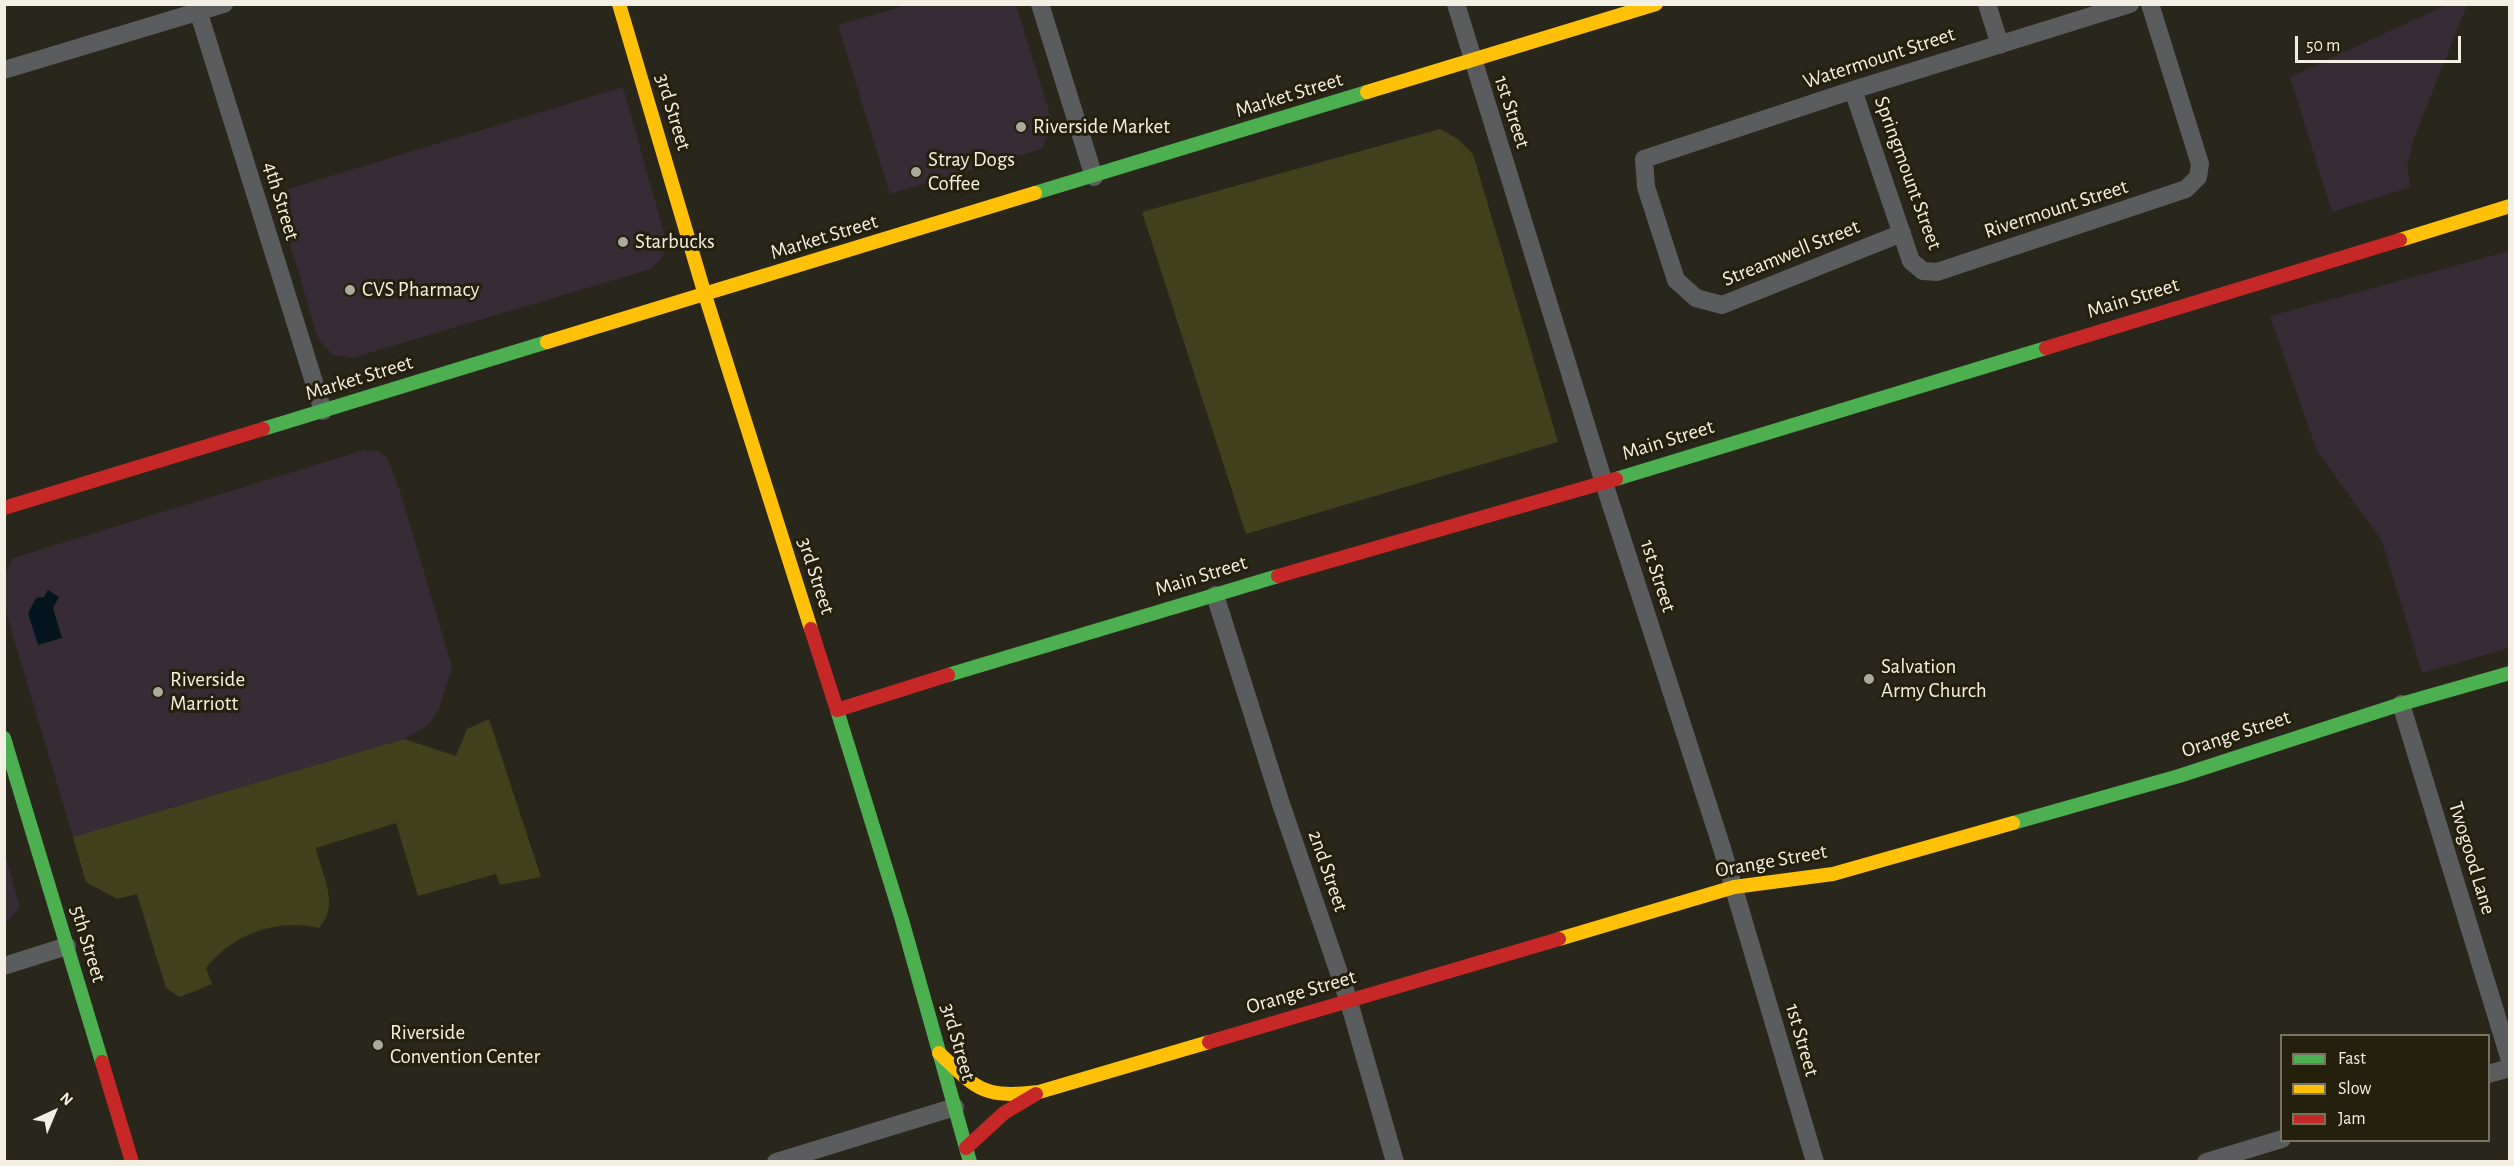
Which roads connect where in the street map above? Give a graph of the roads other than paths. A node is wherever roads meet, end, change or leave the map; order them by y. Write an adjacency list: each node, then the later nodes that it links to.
1 (224, 4): 9 (street)
2 (619, 4): 18 (main road, 3rd Street)
3 (1040, 4): 14 (street)
4 (1456, 4): 11 (street, 1st Street)
5 (1656, 4): 11 (main road, Market Street)
6 (1987, 4): 10 (street)
7 (2130, 4): 10 (street, Watermount Street)
8 (2150, 4): 17 (street, Rivermount Street)
9 (197, 9): 12 (street); 20 (street, 4th Street)
10 (2000, 45): 13 (street, Watermount Street)
11 (1473, 61): 14 (main road, Market Street); 21 (street, 1st Street)
12 (4, 70)
13 (1853, 90): 16 (street, Springmount Street); 19 (street, Watermount Street)
14 (1094, 177): 18 (main road, Market Street)
15 (2510, 206): 21 (main road, Main Street)
16 (1902, 233): 17 (street, Springmount Street); 19 (street, Streamwell Street)
17 (1923, 271)
18 (705, 295): 20 (main road, Market Street); 26 (main road, 3rd Street)
19 (1696, 298)
20 (323, 411): 22 (main road, Market Street)
21 (1605, 483): 23 (main road, Main Street); 28 (street, 1st Street)
22 (4, 508)
23 (1215, 596): 26 (main road, Main Street); 31 (street, 2nd Street)
24 (2510, 673): 25 (main road, Orange Street)
25 (2402, 704): 28 (main road, Orange Street); 33 (street, Twogood Lane)
26 (837, 710): 32 (main road, 3rd Street)
27 (4, 738): 29 (main road, 5th Street)
28 (1734, 887): 31 (main road, Orange Street); 44 (street, 1st Street)
29 (67, 946): 30 (street); 41 (main road, 5th Street)
30 (4, 966)
31 (1348, 1002): 36 (main road, Orange Street); 43 (street, 2nd Street)
32 (939, 1053): 36 (main road, Orange Street); 37 (main road, 3rd Street)
33 (2510, 1060)
34 (2510, 1068): 35 (street)
35 (2490, 1073)
36 (1039, 1092): 39 (main road, Orange Street)
37 (955, 1107): 39 (main road, 3rd Street); 42 (street)
38 (2280, 1139): 40 (street)
39 (968, 1155)
40 (2237, 1157): 45 (street)
41 (132, 1161)
42 (776, 1161)
43 (1395, 1161)
44 (1815, 1161)
45 (2206, 1161)

